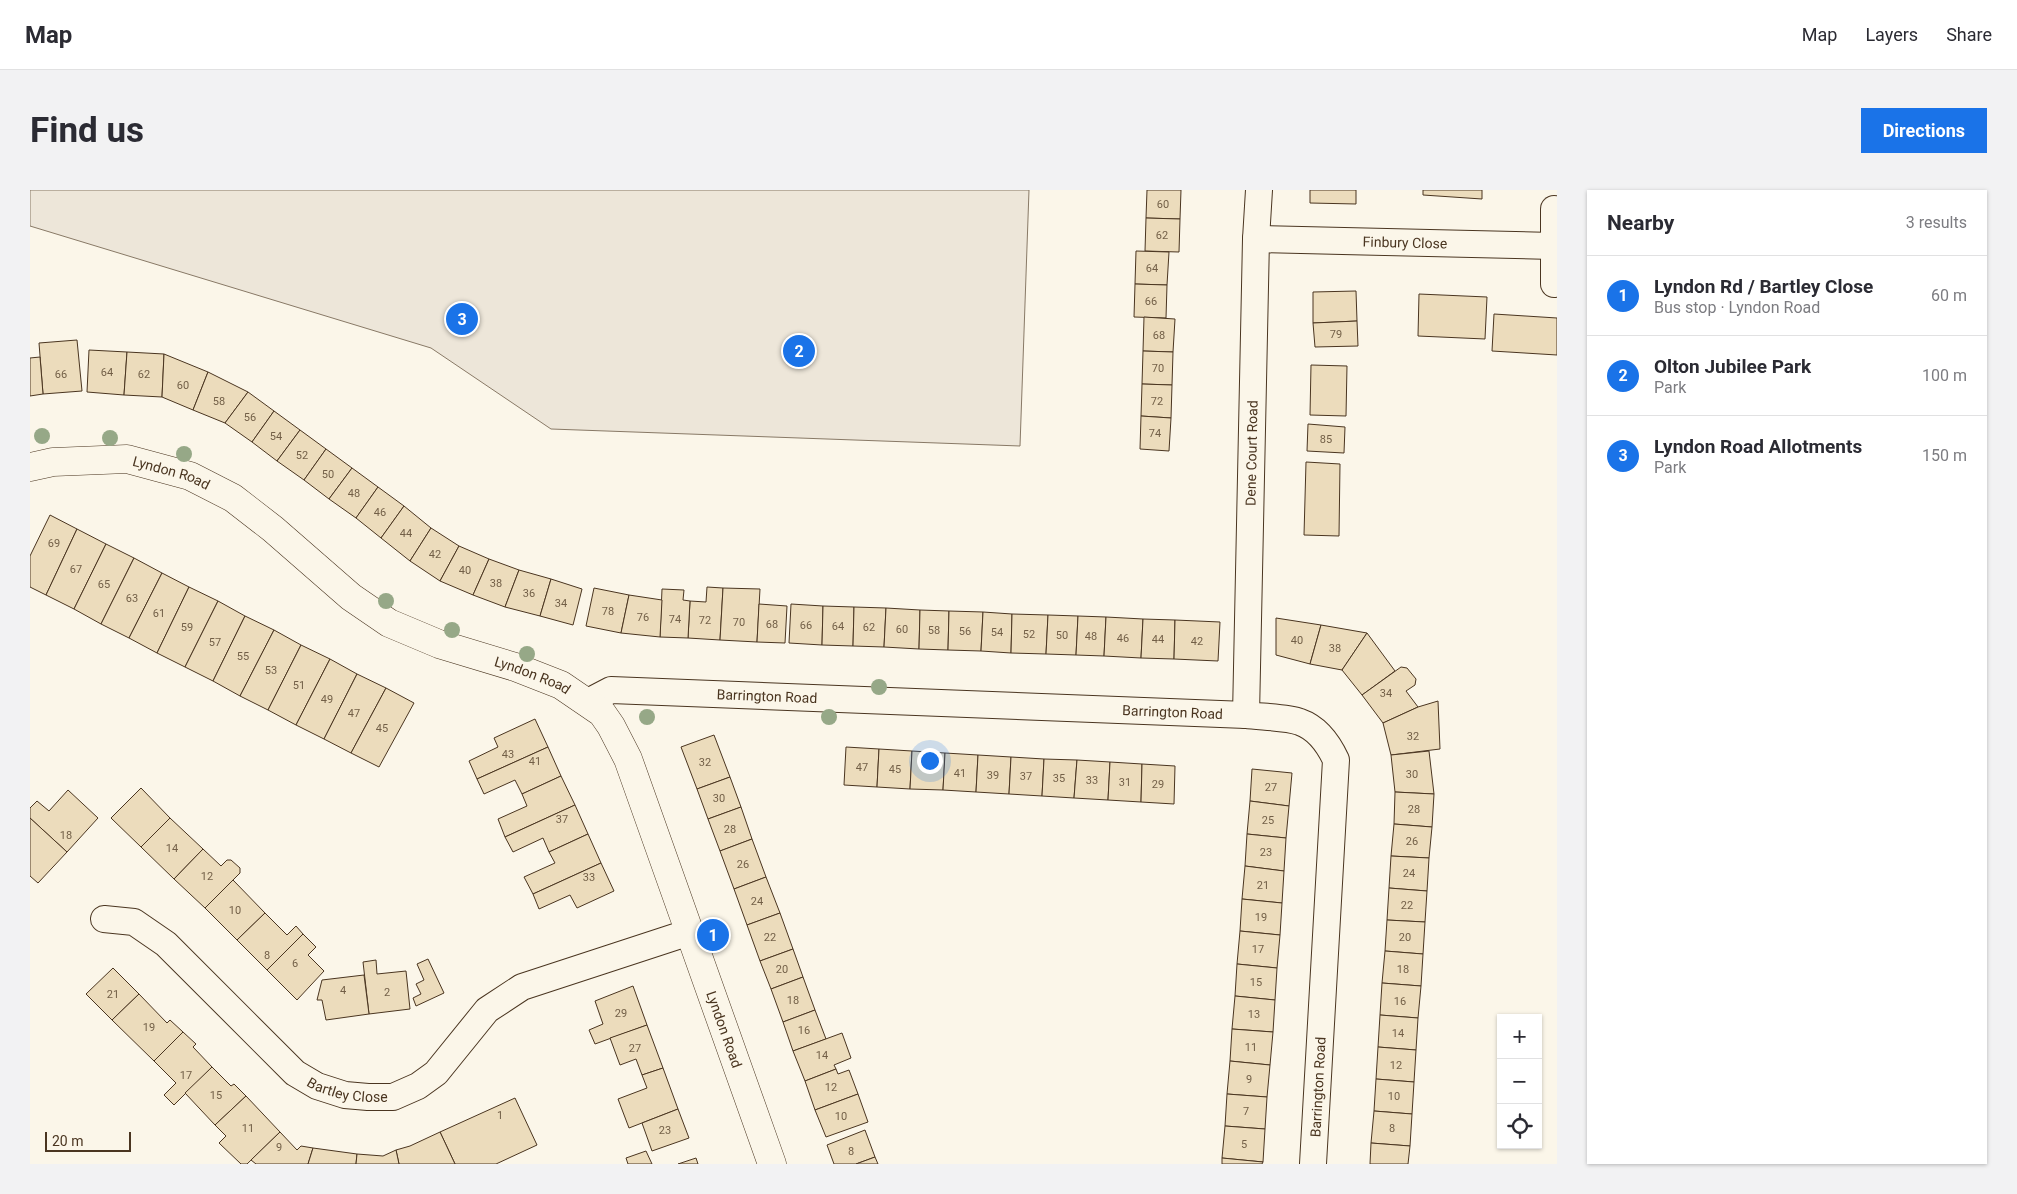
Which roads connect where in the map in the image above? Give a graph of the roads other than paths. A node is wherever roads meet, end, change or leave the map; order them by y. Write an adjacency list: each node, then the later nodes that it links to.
1 (1259, 190): 3 (street, Dene Court Road)
2 (1554, 209): 4 (street)
3 (1256, 239): 4 (street, Finbury Close); 8 (street, Dene Court Road)
4 (1552, 246): 5 (street)
5 (1554, 284)
6 (30, 466): 7 (street, Lyndon Road)
7 (588, 702): 8 (street, Barrington Road); 10 (street, Lyndon Road)
8 (1246, 715): 12 (street, Barrington Road)
9 (104, 919): 10 (street, Bartley Close)
10 (690, 932): 11 (street, Lyndon Road)
11 (772, 1164)
12 (1313, 1164)

